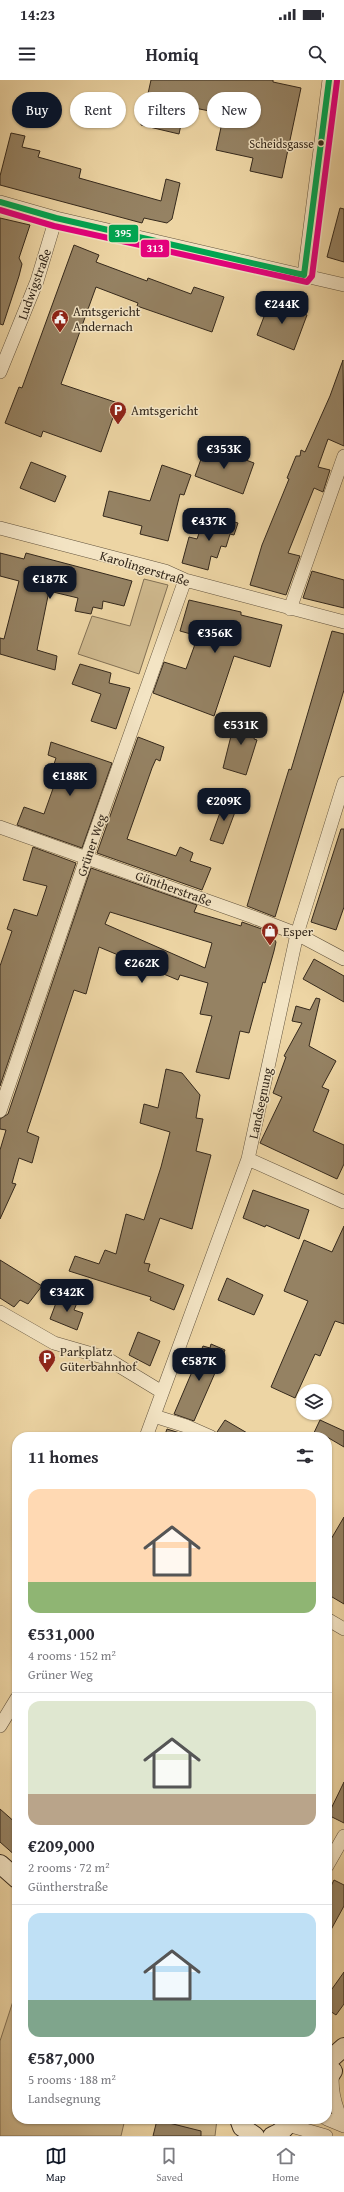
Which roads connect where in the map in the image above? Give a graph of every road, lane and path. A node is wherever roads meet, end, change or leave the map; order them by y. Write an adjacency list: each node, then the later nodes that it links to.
1 (329, 80): 4 (street)
2 (0, 202): 3 (street)
3 (56, 218): 4 (street); 6 (street, Ludwigstraße)
4 (304, 276): 5 (street)
5 (344, 285)
6 (0, 372)
7 (344, 456): 10 (street)
8 (0, 528): 9 (street, Karolingerstraße)
9 (185, 580): 10 (street, Karolingerstraße); 14 (street, Grüner Weg)
10 (290, 609): 11 (street, Karolingerstraße)
11 (344, 622)
12 (343, 790): 15 (street, Landsegnung)
13 (0, 827): 14 (street, Güntherstraße)
14 (87, 856): 15 (street, Güntherstraße); 17 (street, Grüner Weg)
15 (297, 934): 16 (street, Güntherstraße); 18 (street, Landsegnung)
16 (344, 958)
17 (0, 1111)
18 (248, 1159): 19 (street); 21 (street, Landsegnung)
19 (344, 1202)
20 (0, 1312): 21 (street)
21 (162, 1392): 22 (street, Landsegnung)
22 (154, 1416): 23 (street, Landsegnung); 24 (street)
23 (148, 1432)
24 (200, 1432)
25 (332, 1622): 26 (street)
26 (344, 1629)
27 (12, 1706): 28 (street)
28 (0, 1726)
29 (344, 1836): 30 (street)
30 (332, 1857)
31 (0, 1864): 32 (street)
32 (12, 1875)
33 (344, 2047): 34 (street)
34 (332, 2066)
35 (332, 2084): 40 (street)
36 (332, 2121): 40 (street)
37 (241, 2124): 41 (street)
38 (287, 2124): 42 (street)
39 (294, 2124): 43 (street)
40 (344, 2125)
41 (255, 2136)
42 (272, 2136)
43 (326, 2136)

